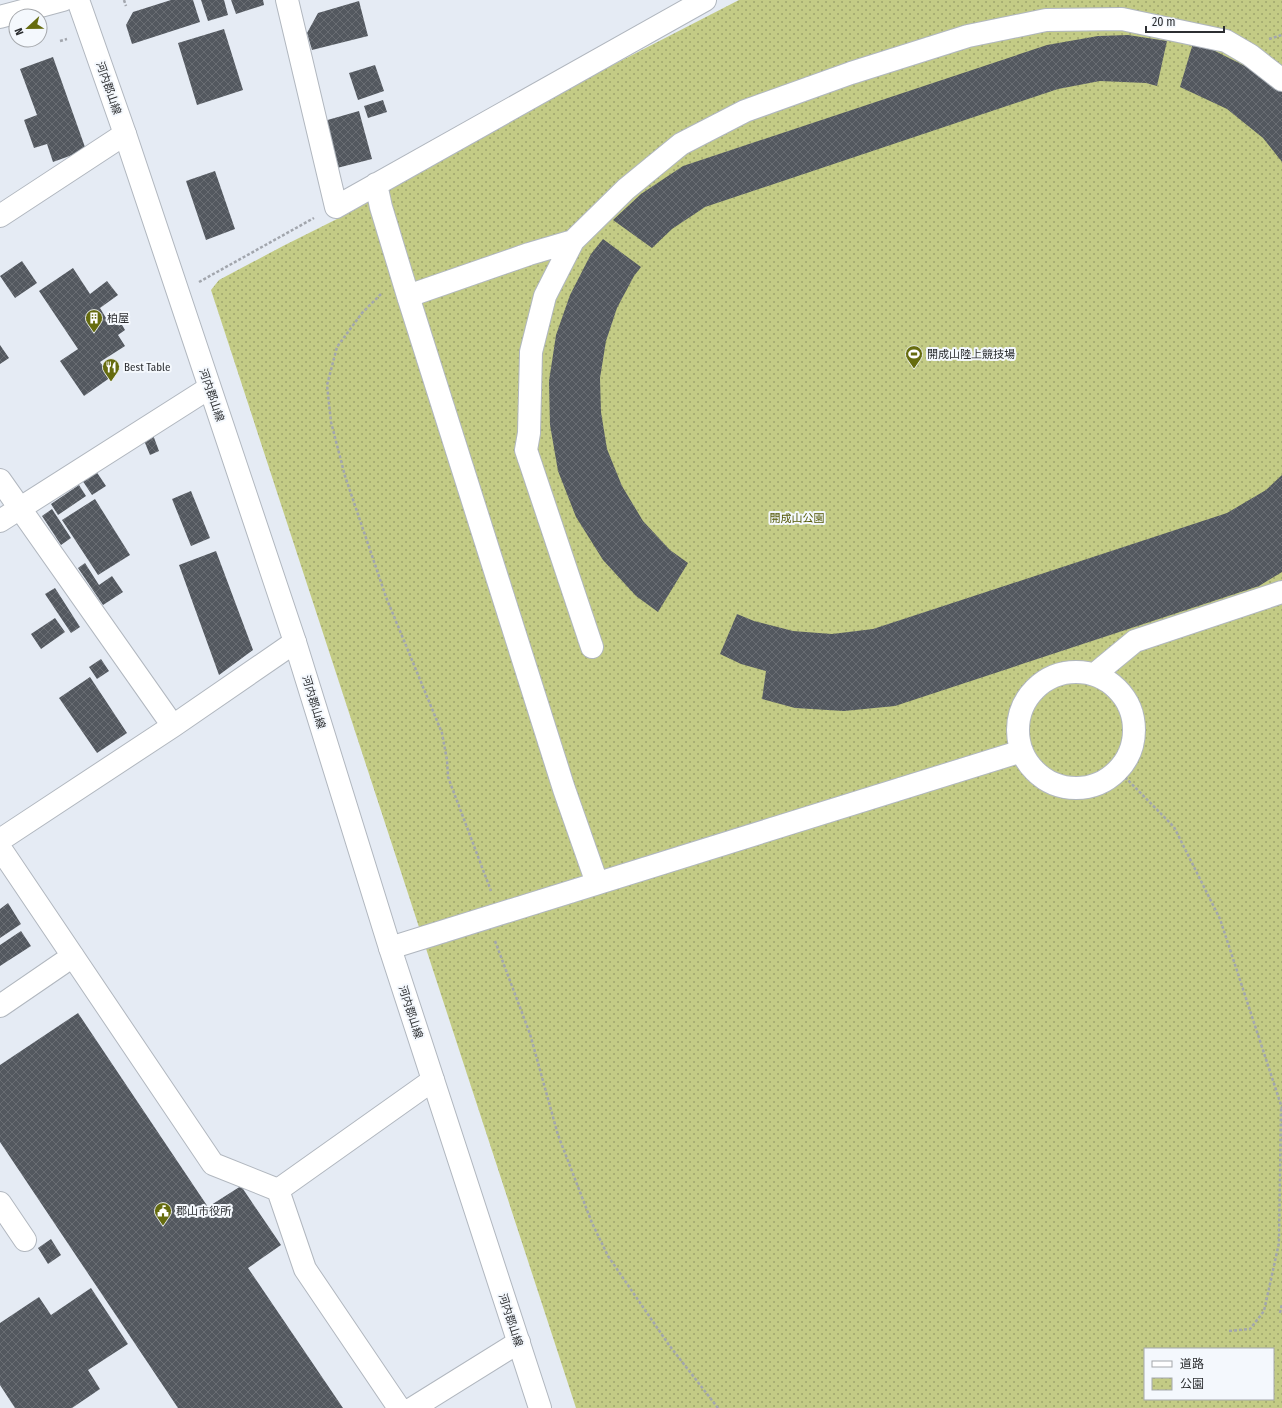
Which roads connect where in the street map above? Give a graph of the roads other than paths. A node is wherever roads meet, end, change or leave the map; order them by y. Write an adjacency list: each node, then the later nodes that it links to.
1 (63, 0): 5 (street)
2 (78, 0): 7 (street, 河内郡山線)
3 (287, 0): 8 (street)
4 (705, 0): 8 (street)
5 (0, 17)
6 (1282, 80): 10 (street)
7 (125, 134): 9 (street); 12 (street, 河内郡山線)
8 (376, 184): 11 (street)
9 (0, 216)
10 (573, 241): 11 (street); 18 (street)
11 (405, 287): 24 (street)
12 (209, 388): 14 (street); 17 (street, 河内郡山線)
13 (0, 480): 14 (street)
14 (20, 508): 15 (street); 20 (street)
15 (0, 521)
16 (1282, 592): 19 (street)
17 (295, 642): 20 (street); 25 (street, 河内郡山線)
18 (592, 647)
19 (1095, 674): 21 (street); 21 (street)
20 (173, 726): 22 (street)
21 (1022, 751): 24 (street)
22 (0, 840)
23 (0, 848): 26 (street)
24 (597, 883): 25 (street)
25 (390, 948): 28 (street, 河内郡山線)
26 (73, 956): 27 (street); 29 (street)
27 (0, 1006)
28 (433, 1080): 29 (street); 32 (street, 河内郡山線)
29 (278, 1190): 33 (street)
30 (0, 1203): 31 (street)
31 (25, 1240)
32 (519, 1342): 34 (street); 35 (street, 河内郡山線)
33 (399, 1408)
34 (413, 1408)
35 (540, 1408)

